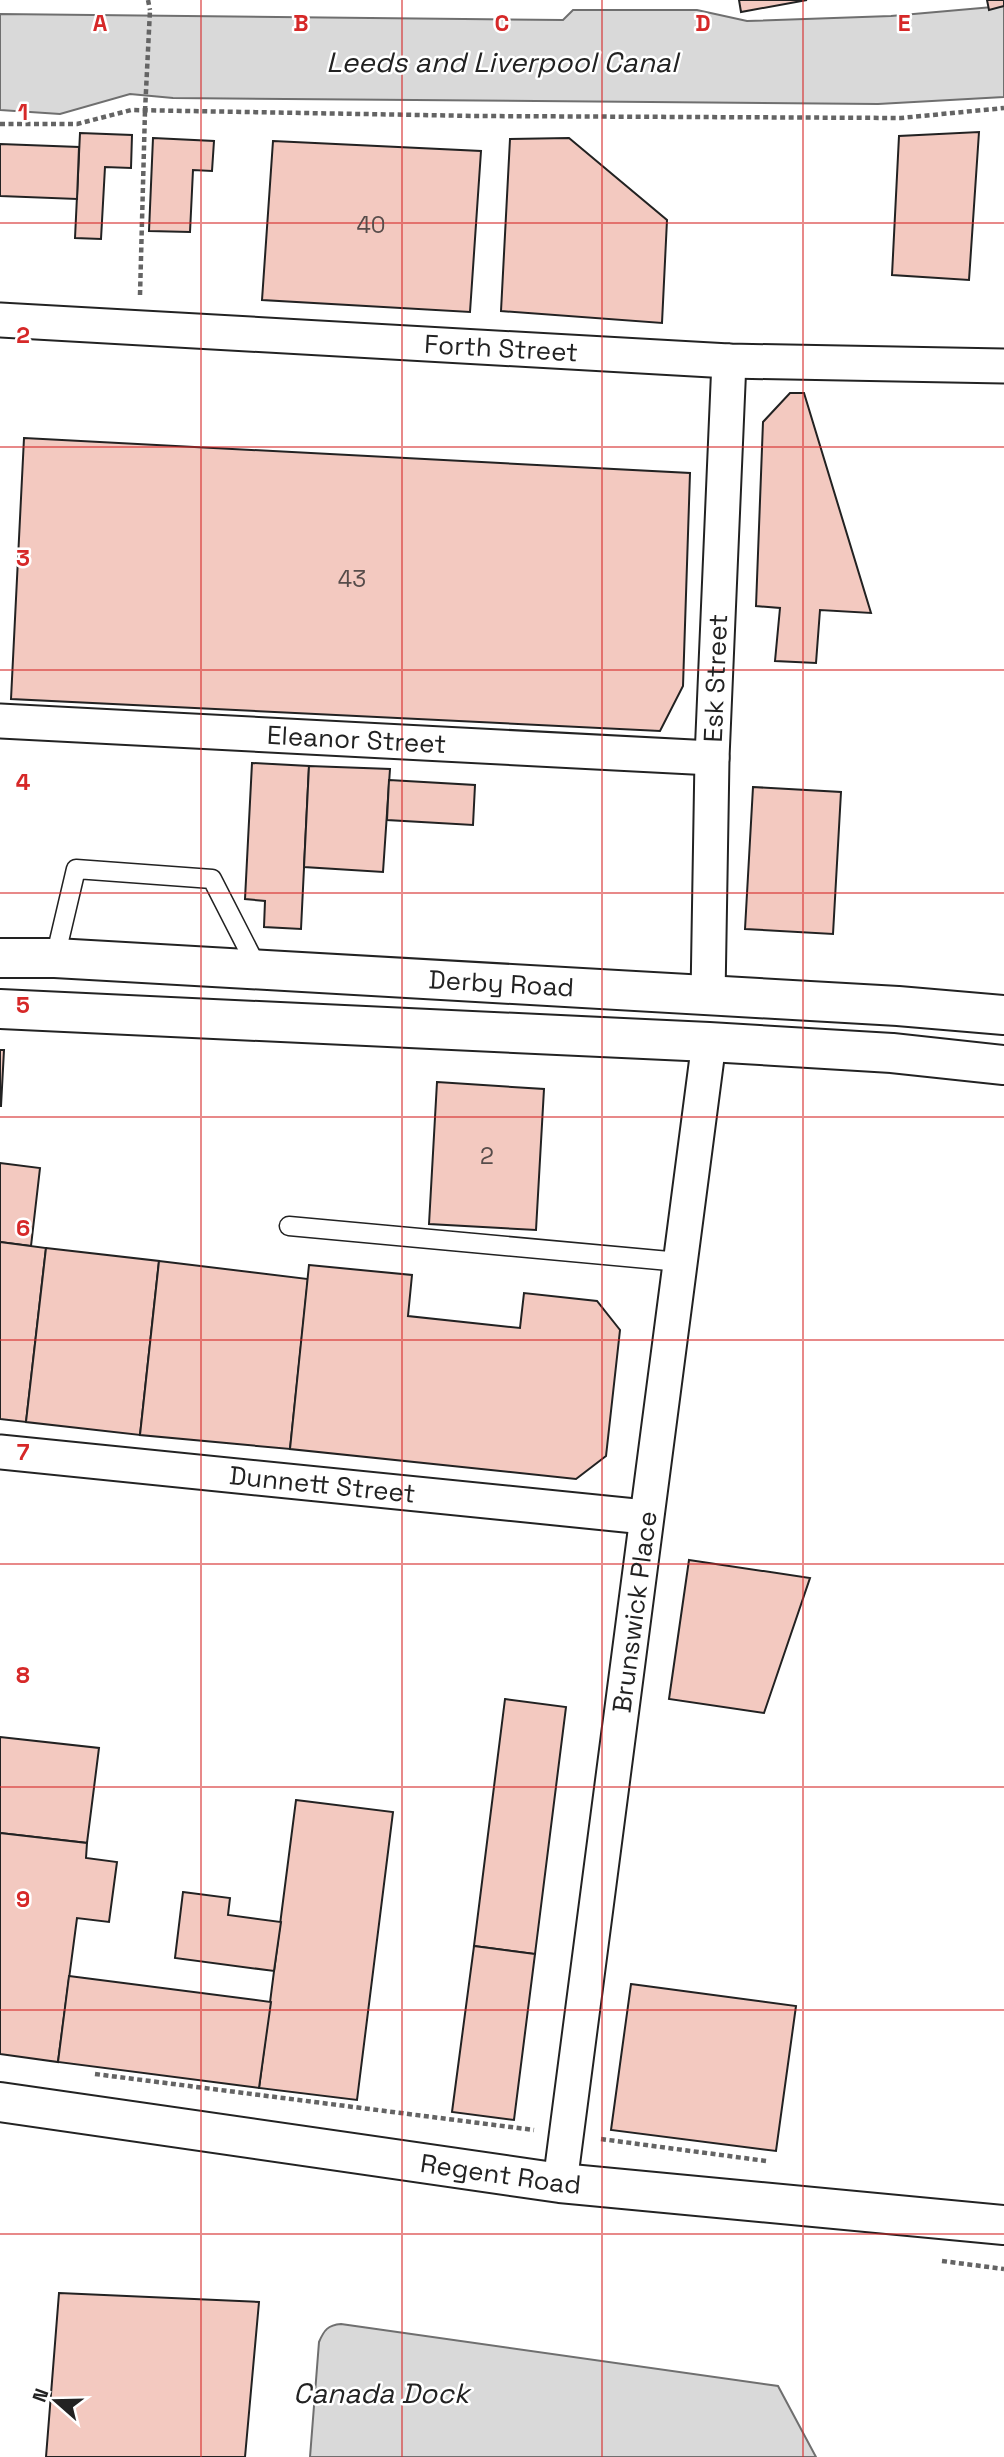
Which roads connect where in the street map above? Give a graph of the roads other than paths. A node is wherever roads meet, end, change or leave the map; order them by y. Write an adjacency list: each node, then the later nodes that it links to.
1 (0, 320): 2 (street, Forth Street)
2 (729, 361): 3 (street, Forth Street); 5 (street, Esk Street)
3 (1004, 366)
4 (0, 721): 5 (street, Eleanor Street)
5 (712, 758): 9 (street, Esk Street)
6 (0, 958): 7 (main road, Derby Road)
7 (55, 958): 8 (main road, Derby Road); 8 (lane)
8 (260, 971): 9 (main road, Derby Road)
9 (708, 996): 11 (main road, Derby Road)
10 (0, 1009): 12 (main road, Derby Road)
11 (1004, 1016)
12 (709, 1042): 13 (main road, Derby Road); 15 (street, Brunswick Place)
13 (1004, 1065)
14 (289, 1227): 15 (lane)
15 (680, 1262): 17 (street, Brunswick Place)
16 (0, 1452): 17 (street, Dunnett Street)
17 (645, 1517): 19 (street, Brunswick Place)
18 (0, 2102): 19 (main road, Regent Road)
19 (560, 2183): 20 (main road, Regent Road)
20 (1004, 2225)

